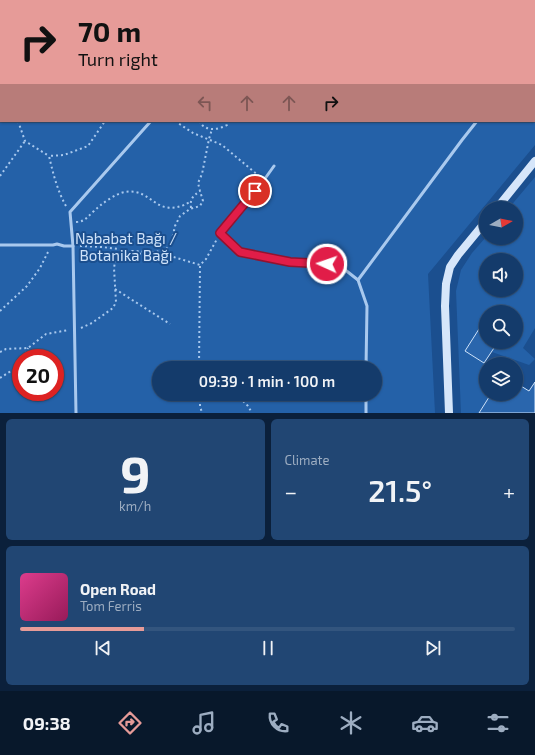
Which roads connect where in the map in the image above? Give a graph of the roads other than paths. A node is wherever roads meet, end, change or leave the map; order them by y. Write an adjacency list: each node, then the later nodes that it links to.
1 (150, 122): 8 (lane)
2 (476, 122): 9 (lane)
3 (535, 161): 5 (main road)
4 (274, 166): 9 (lane)
5 (502, 201)
6 (479, 230): 14 (main road)
7 (0, 245): 8 (lane)
8 (73, 246): 12 (lane)
9 (358, 280): 10 (lane)
10 (366, 361)
11 (366, 401): 13 (lane)
12 (76, 413)
13 (366, 413)
14 (449, 413)

